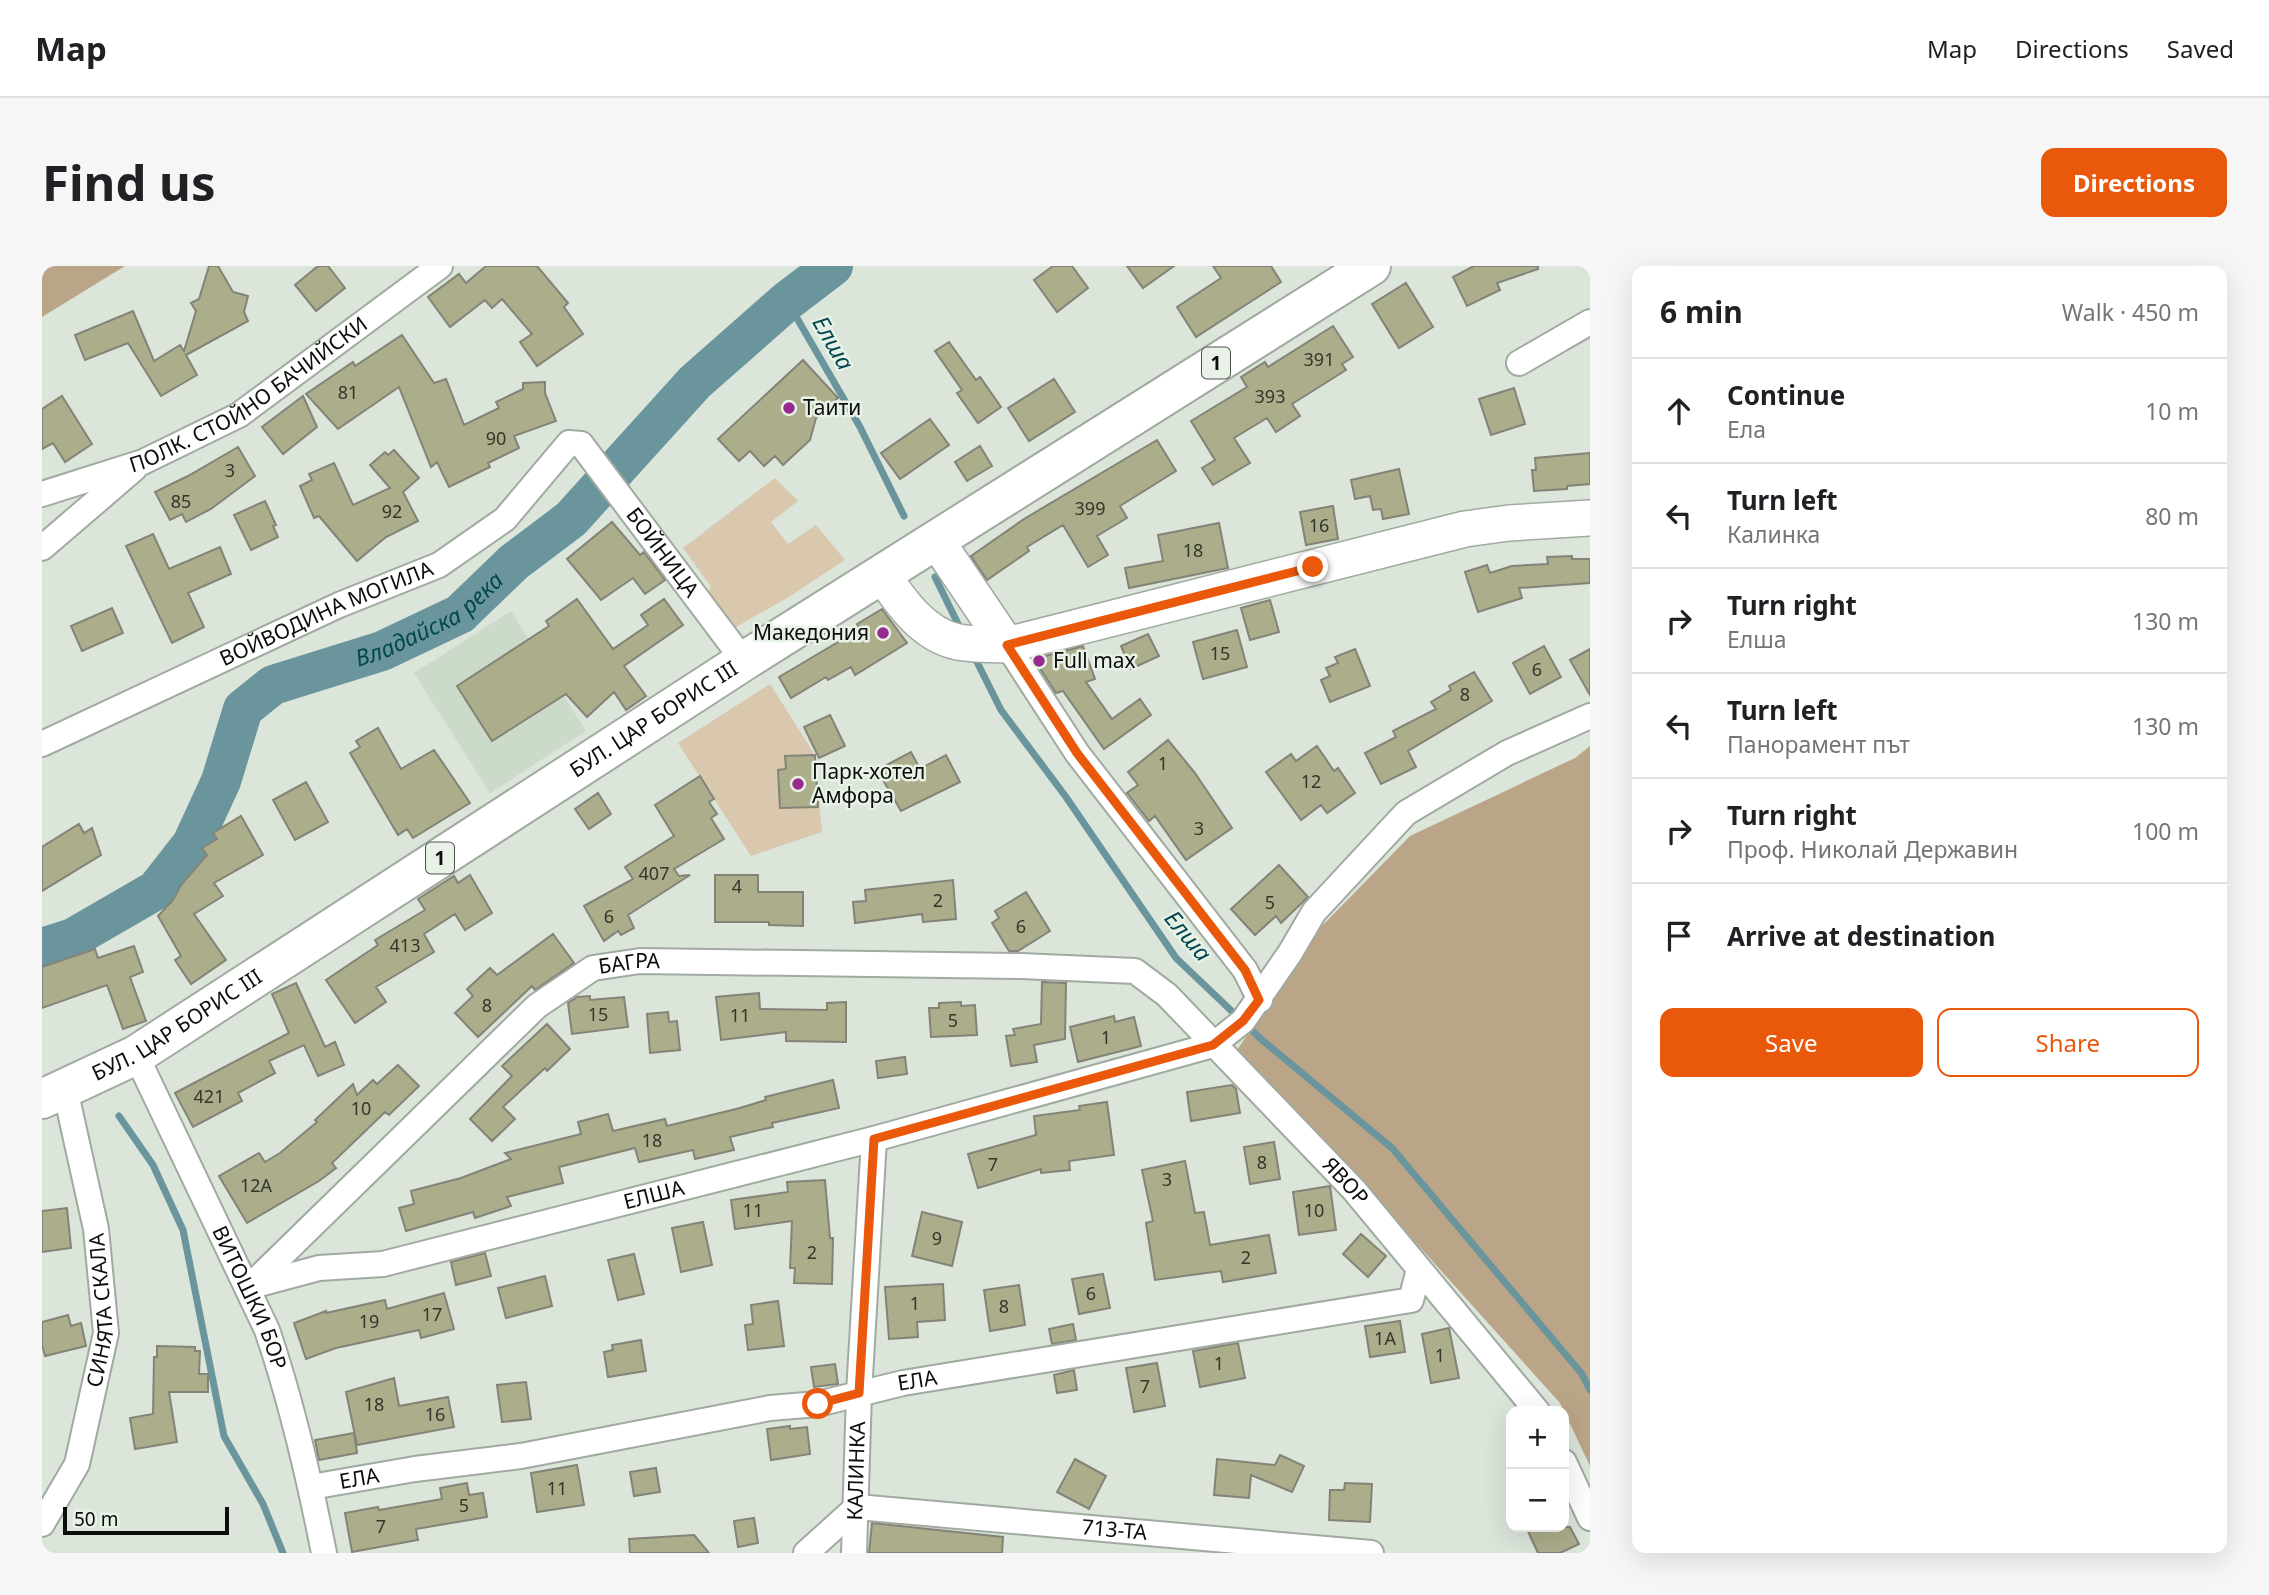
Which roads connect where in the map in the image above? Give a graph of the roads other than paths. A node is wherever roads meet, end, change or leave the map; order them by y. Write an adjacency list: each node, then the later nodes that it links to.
1 (440, 266): 6 (street, ПОЛК. СТОЙНО БАЧИЙСКИ)
2 (1371, 266): 9 (main road, БУЛ. ЦАР БОРИС III / 1)
3 (1590, 323): 4 (street)
4 (1519, 363)
5 (581, 444): 13 (street, БОЙНИЦА); 15 (street, ВОЙВОДИНА МОГИЛА)
6 (143, 462): 7 (street, ПОЛК. СТОЙНО БАЧИЙСКИ); 10 (street)
7 (42, 494)
8 (1590, 518): 12 (main road)
9 (936, 540): 11 (main road, БУЛ. ЦАР БОРИС III / 1); 12 (main road)
10 (42, 548)
11 (882, 574): 12 (main road); 13 (main road, БУЛ. ЦАР БОРИС III / 1)
12 (981, 644): 17 (street)
13 (744, 661): 19 (main road, БУЛ. ЦАР БОРИС III / 1)
14 (1590, 716): 17 (street, ЕЛША)
15 (42, 744)
16 (1135, 971): 18 (street, ЯВОР); 23 (street, БАГРА)
17 (1259, 1000): 18 (street, ЕЛША)
18 (1213, 1045): 21 (street, ЕЛША); 22 (street, ЯВОР)
19 (136, 1055): 20 (main road, БУЛ. ЦАР БОРИС III / 1); 23 (street, ВИТОШКИ БОР)
20 (54, 1094): 29 (street, СИНЯТА СКАЛА)
21 (874, 1139): 23 (street, ЕЛША); 24 (street, КАЛИНКА)
22 (1419, 1269): 24 (street, ЕЛА); 25 (street, ЯВОР)
23 (248, 1288): 27 (street, ВИТОШКИ БОР)
24 (859, 1393): 27 (street, ЕЛА); 28 (street, КАЛИНКА)
25 (1533, 1406)
26 (1567, 1469): 30 (street)
27 (311, 1487): 31 (street, ВИТОШКИ БОР)
28 (857, 1507): 32 (street); 33 (street, КАЛИНКА); 34 (street, 713-ТА)
29 (43, 1518)
30 (1590, 1518)
31 (324, 1553)
32 (806, 1553)
33 (854, 1553)
34 (1371, 1553)

